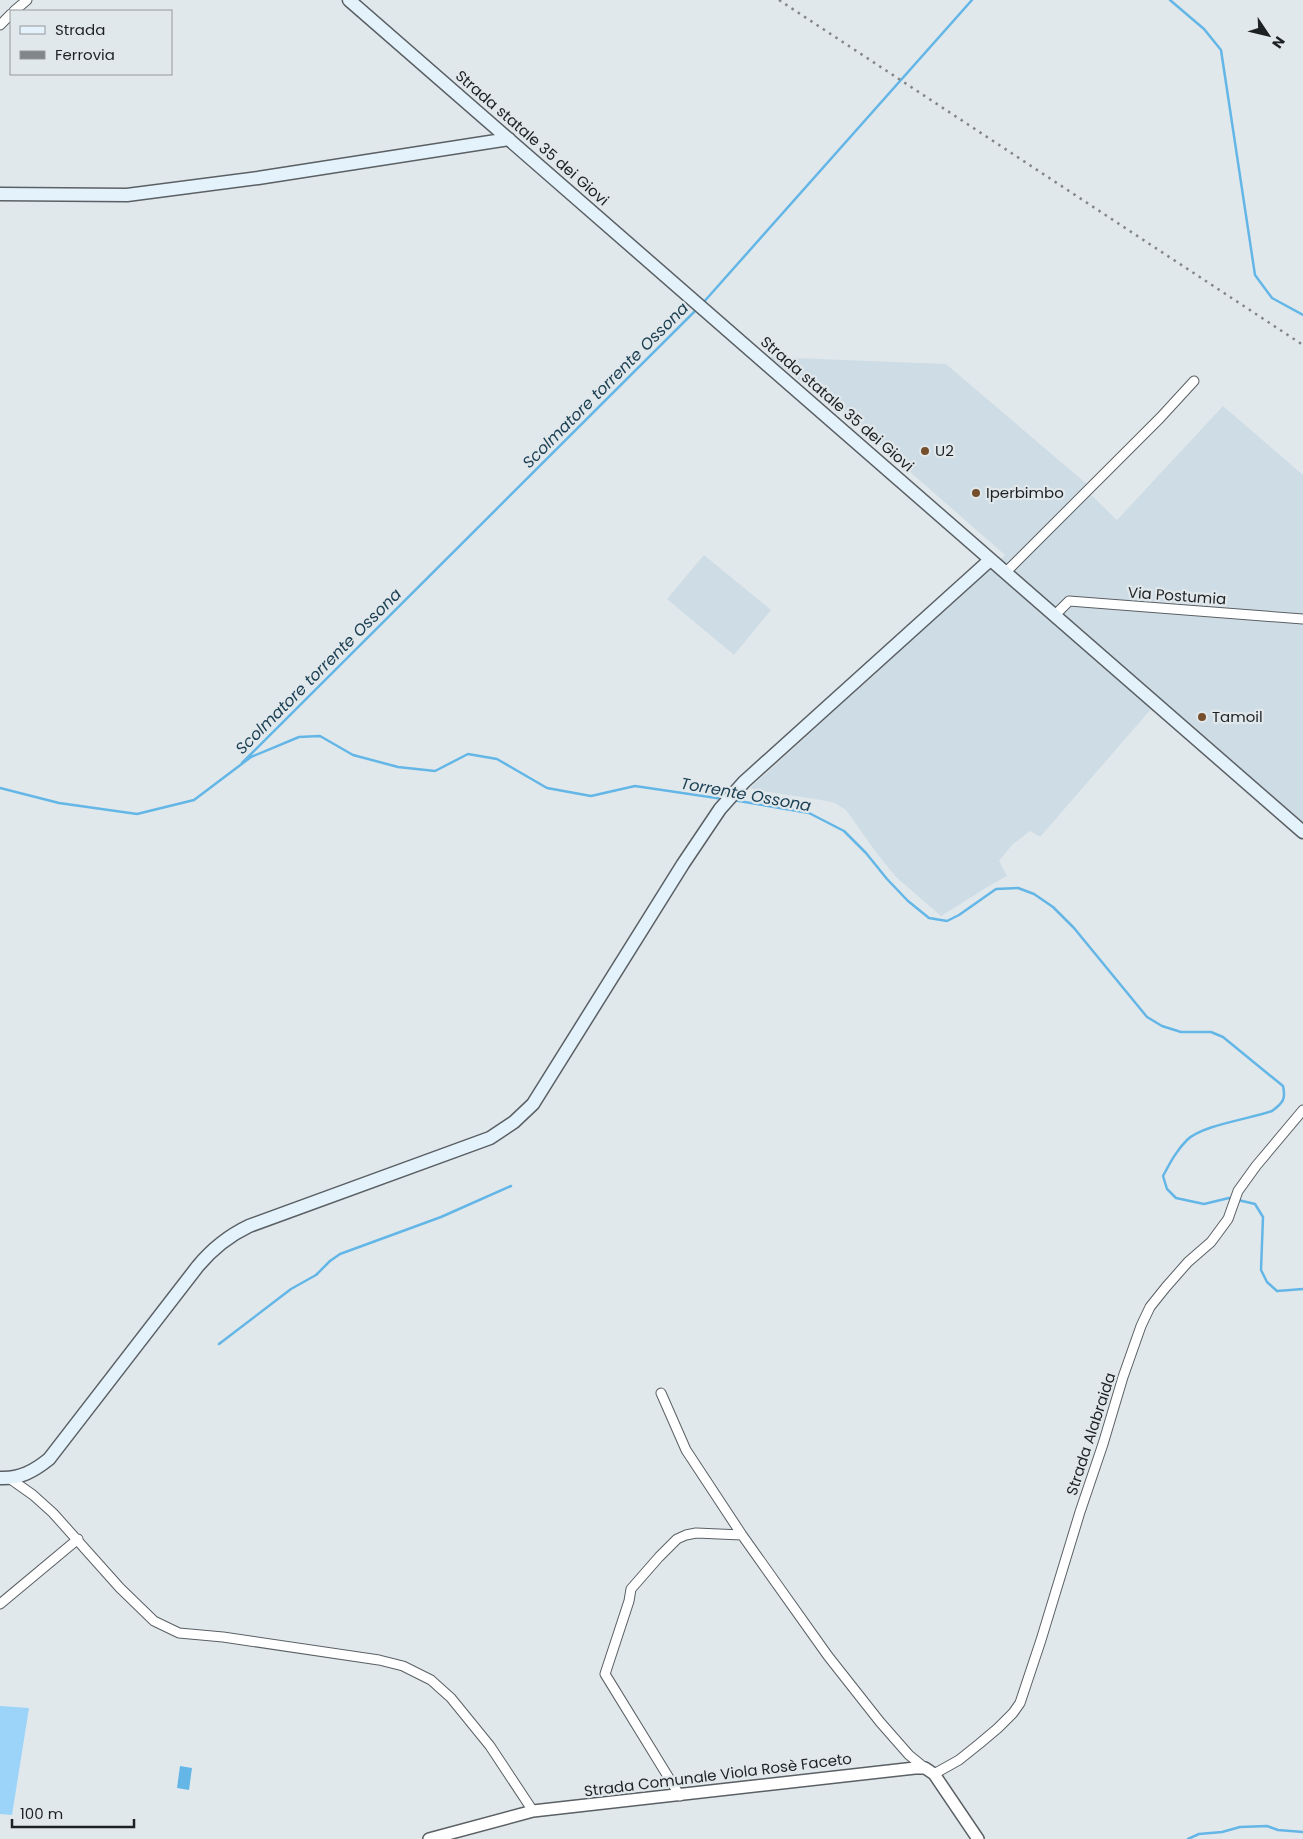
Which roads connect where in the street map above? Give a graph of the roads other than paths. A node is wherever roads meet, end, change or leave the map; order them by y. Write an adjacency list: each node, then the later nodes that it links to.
1 (27, 0): 3 (street)
2 (350, 0): 6 (main road, Strada statale 35 dei Giovi)
3 (15, 10)
4 (10, 15): 5 (street)
5 (0, 25)
6 (509, 139): 7 (main road); 9 (main road, Strada statale 35 dei Giovi)
7 (0, 194)
8 (1194, 381): 10 (street)
9 (990, 560): 10 (main road, Strada statale 35 dei Giovi); 16 (main road)
10 (1005, 573): 11 (main road, Strada statale 35 dei Giovi)
11 (1054, 616): 12 (street, Via Postumia); 13 (main road, Strada statale 35 dei Giovi)
12 (1303, 619)
13 (1303, 832)
14 (1303, 1110): 20 (street, Strada Alabraida)
15 (661, 1393): 17 (street)
16 (4, 1478): 18 (street)
17 (742, 1535): 20 (street); 21 (street)
18 (78, 1538): 19 (street); 22 (street)
19 (0, 1604)
20 (929, 1771): 21 (street, Strada Comunale Viola Rosè Faceto); 24 (street)
21 (680, 1796): 22 (street, Strada Comunale Viola Rosè Faceto)
22 (533, 1811): 23 (street, Strada Comunale Viola Rosè Faceto)
23 (429, 1839)
24 (978, 1839)

